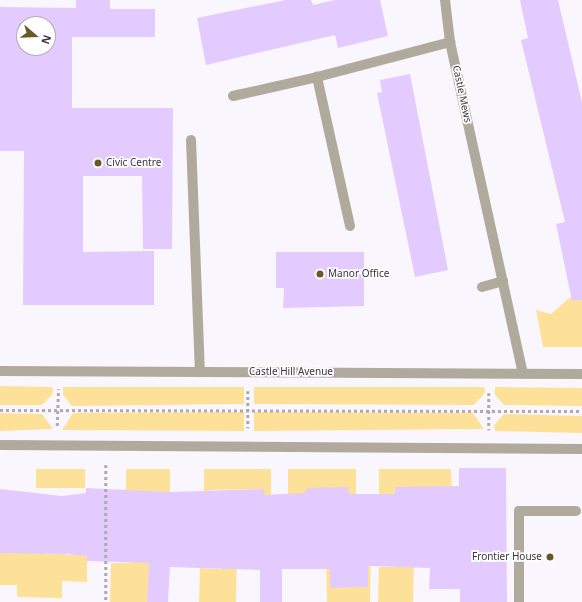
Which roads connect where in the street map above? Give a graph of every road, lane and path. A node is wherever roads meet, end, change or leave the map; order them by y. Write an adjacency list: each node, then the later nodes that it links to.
1 (445, 0): 2 (street, Castle Mews)
2 (450, 42): 3 (street); 7 (street, Castle Mews)
3 (317, 77): 4 (street); 6 (street)
4 (233, 96)
5 (190, 140): 10 (street)
6 (350, 226)
7 (503, 281): 8 (street); 11 (street, Castle Mews)
8 (482, 287)
9 (0, 371): 10 (street, Castle Hill Avenue)
10 (200, 372): 11 (street, Castle Hill Avenue)
11 (523, 373): 12 (street, Castle Hill Avenue)
12 (582, 374)
13 (58, 387): 19 (path)
14 (248, 387): 16 (path)
15 (488, 387): 17 (path)
16 (248, 408): 17 (path); 19 (path); 22 (path)
17 (489, 409): 20 (path); 23 (path)
18 (0, 410): 19 (path)
19 (58, 410): 21 (path)
20 (582, 411)
21 (57, 431)
22 (249, 431)
23 (489, 431)
24 (0, 445): 25 (street)
25 (582, 449)
26 (106, 461): 28 (path)
27 (576, 511): 29 (street)
28 (106, 602)
29 (519, 602)

